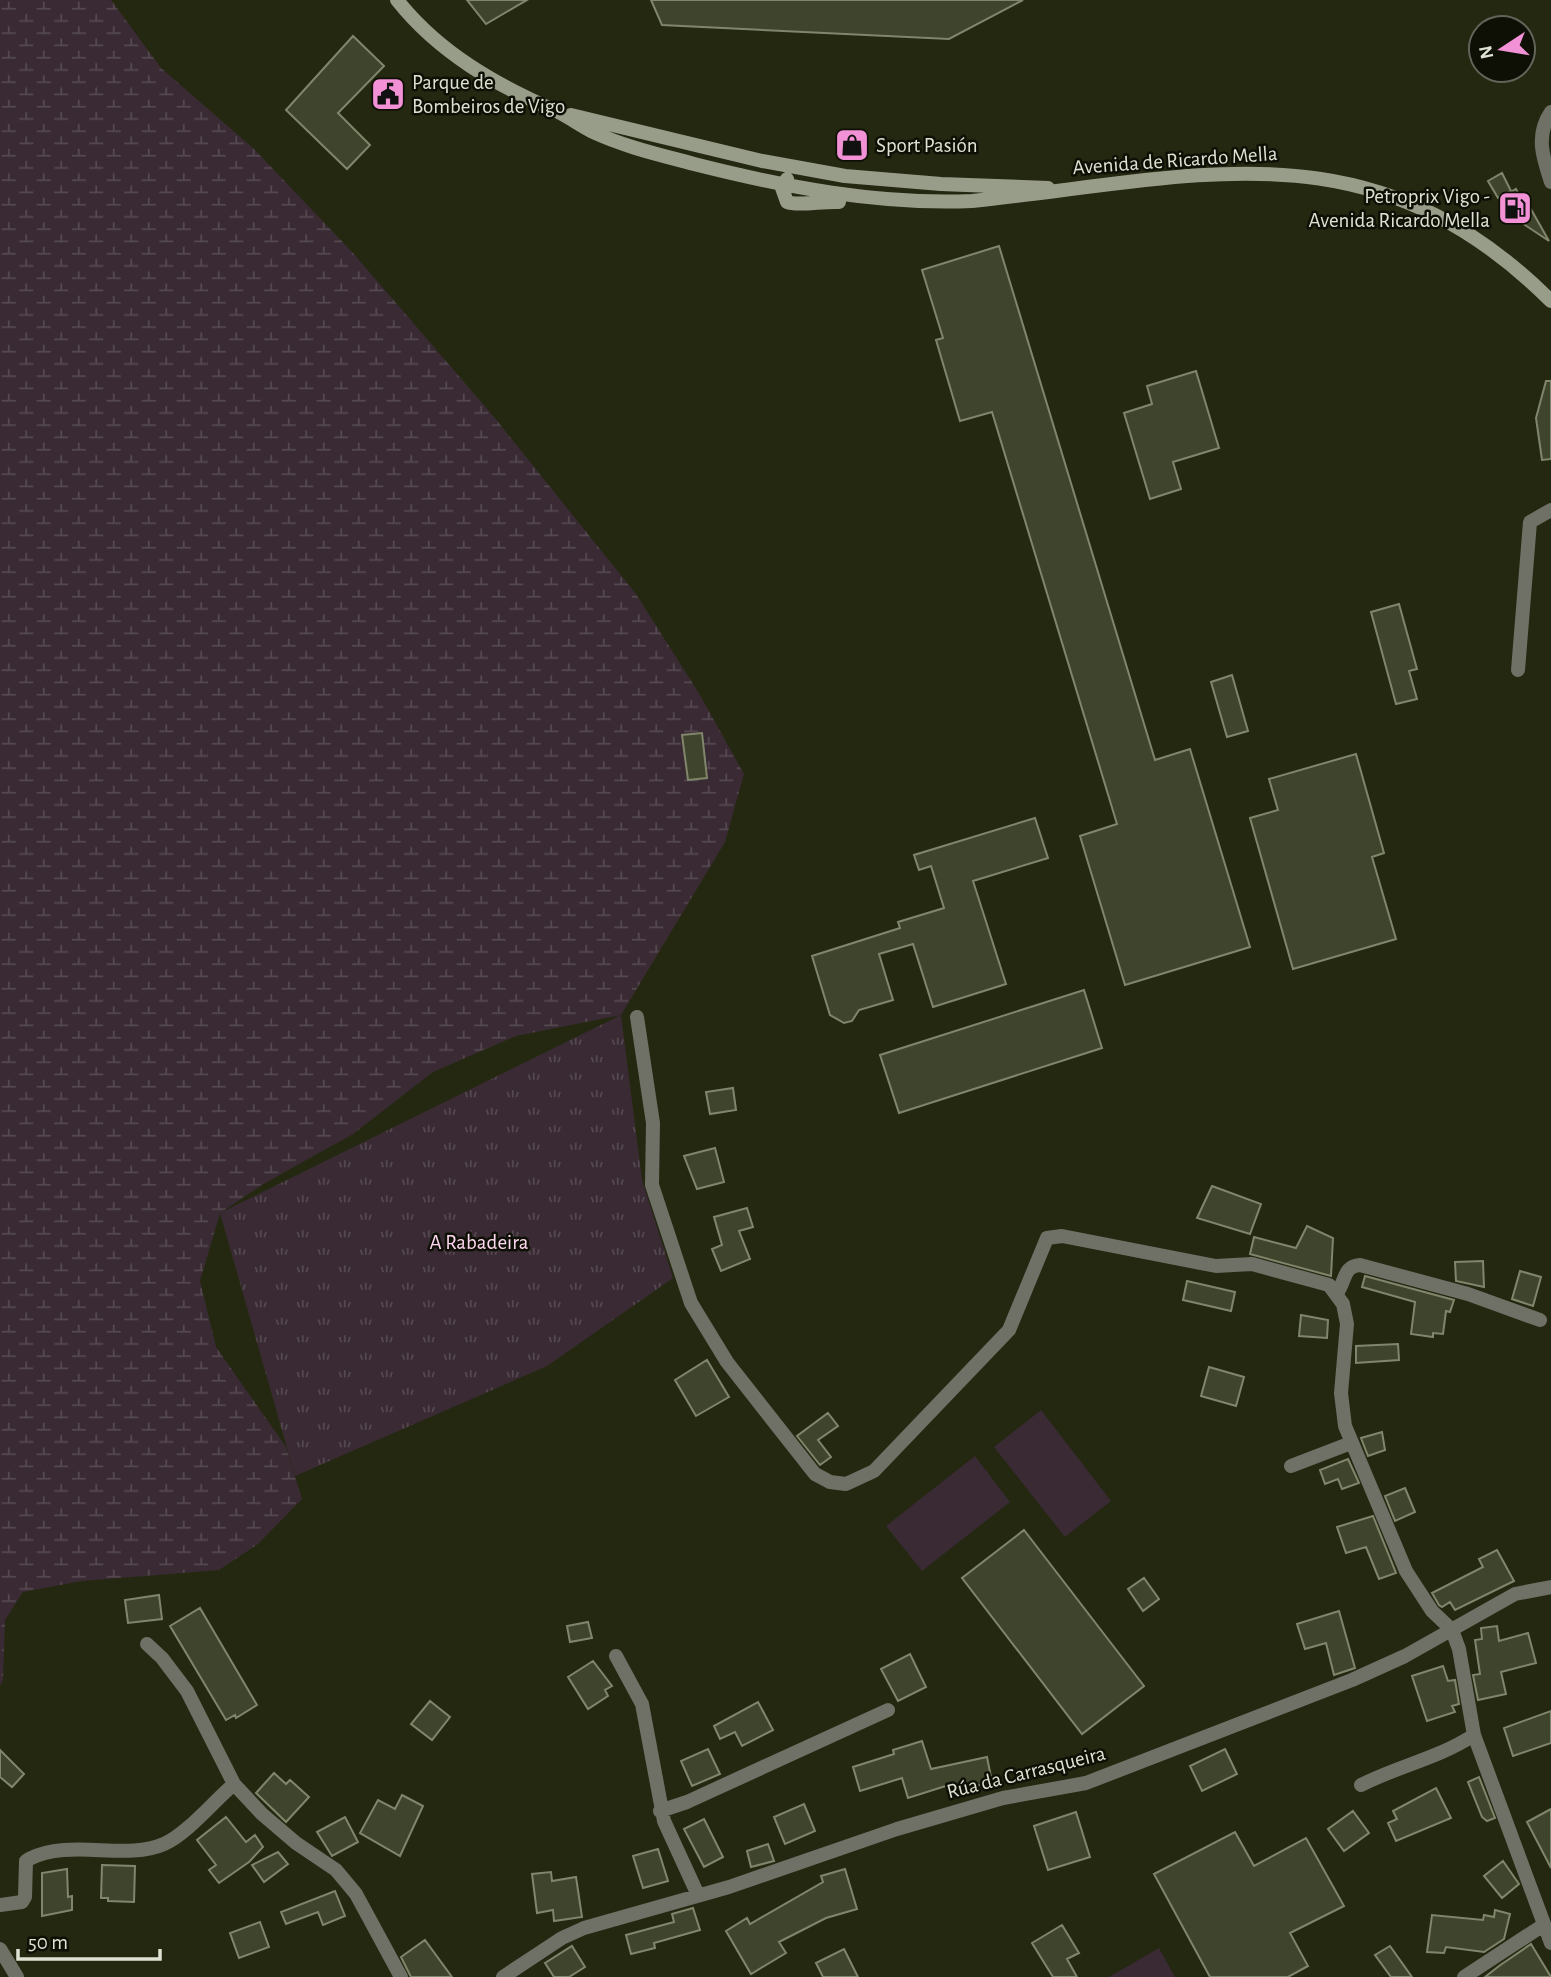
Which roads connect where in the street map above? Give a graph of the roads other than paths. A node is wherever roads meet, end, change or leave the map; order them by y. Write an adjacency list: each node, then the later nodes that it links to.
1 (397, 0): 3 (main road, Avenida de Ricardo Mella)
2 (1551, 112): 5 (street)
3 (560, 113): 4 (main road, Avenida de Ricardo Mella); 7 (main road, Avenida de Ricardo Mella)
4 (695, 144): 6 (main road, Avenida de Ricardo Mella); 7 (main road)
5 (1551, 182)
6 (924, 183): 7 (main road); 8 (main road, Avenida de Ricardo Mella)
7 (787, 184): 9 (main road); 9 (main road, Avenida de Ricardo Mella)
8 (1060, 190): 9 (main road, Avenida de Ricardo Mella); 10 (main road, Avenida de Ricardo Mella)
9 (807, 195)
10 (1551, 300)
11 (1551, 510): 12 (street)
12 (1518, 670)
13 (637, 1017): 14 (street)
14 (1338, 1293): 15 (street); 16 (street)
15 (1540, 1320)
16 (1351, 1443): 17 (street); 19 (street)
17 (1291, 1466)
18 (1551, 1587): 19 (street, Rúa da Carrasqueira)
19 (1452, 1630): 23 (street); 27 (street, Rúa da Carrasqueira)
20 (147, 1644): 24 (street)
21 (616, 1656): 26 (street)
22 (888, 1710): 26 (street)
23 (1474, 1735): 25 (street); 29 (street)
24 (234, 1784): 28 (street); 33 (street)
25 (1361, 1785)
26 (660, 1811): 27 (street)
27 (698, 1895): 34 (street, Rúa da Carrasqueira)
28 (0, 1905)
29 (1542, 1926): 30 (street); 35 (street)
30 (1551, 1943)
31 (0, 1949): 32 (street)
32 (18, 1977)
33 (401, 1977)
34 (503, 1977)
35 (1464, 1977)

